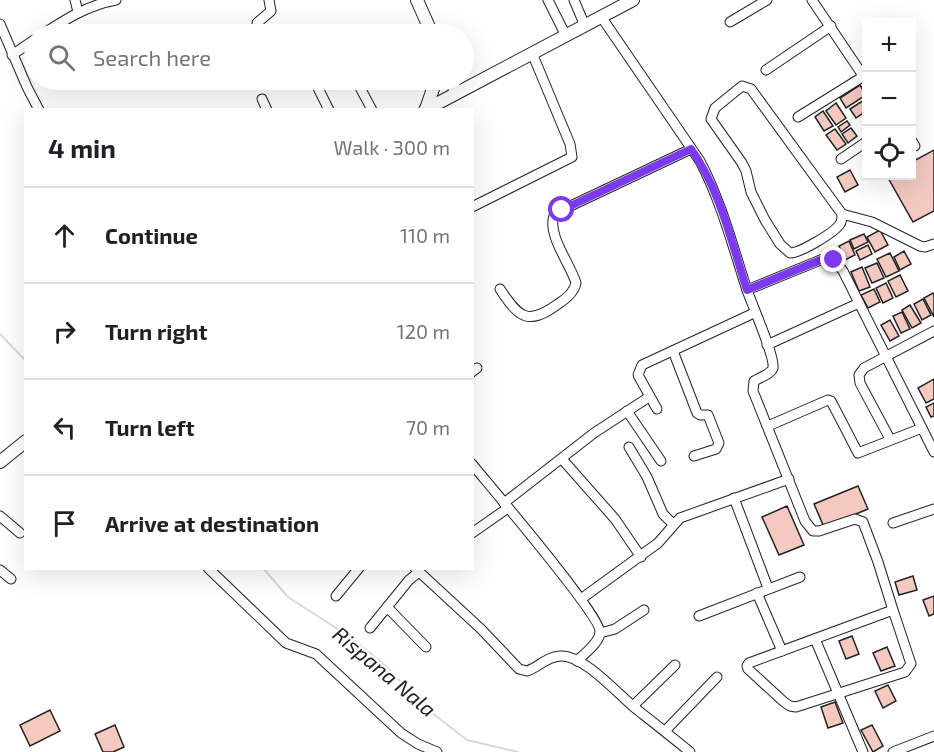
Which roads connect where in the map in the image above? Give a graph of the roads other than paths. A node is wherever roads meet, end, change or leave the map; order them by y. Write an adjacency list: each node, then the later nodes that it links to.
1 (75, 0): 10 (street)
2 (116, 0): 10 (street)
3 (269, 0): 15 (street)
4 (417, 0): 16 (main road)
5 (548, 0): 19 (street)
6 (574, 0): 17 (street)
7 (633, 0): 11 (main road)
8 (766, 0): 12 (street)
9 (812, 0): 18 (street)
10 (78, 12): 14 (street)
11 (602, 18): 17 (main road); 43 (street)
12 (730, 22)
13 (0, 24): 22 (street)
14 (59, 24)
15 (257, 24)
16 (428, 24)
17 (585, 26): 19 (main road)
18 (831, 26): 23 (street); 24 (street)
19 (566, 36): 21 (main road)
20 (24, 47): 22 (street)
21 (532, 53): 27 (main road); 45 (street)
22 (12, 55): 25 (street)
23 (766, 70)
24 (862, 73)
25 (24, 79)
26 (862, 80): 41 (street)
27 (474, 83)
28 (29, 90): 35 (street)
29 (319, 90): 37 (street)
30 (361, 90): 38 (street)
31 (432, 90): 39 (main road)
32 (460, 90): 33 (main road)
33 (456, 92): 40 (main road)
34 (261, 99): 36 (street)
35 (38, 108)
36 (266, 108)
37 (328, 108)
38 (371, 108)
39 (425, 108)
40 (427, 108)
41 (798, 117)
42 (862, 145): 44 (street)
43 (691, 149): 48 (street); 49 (street)
44 (841, 159)
45 (474, 206)
46 (842, 214): 46 (street); 47 (street)
47 (934, 243)
48 (500, 289)
49 (747, 290): 50 (street); 51 (street)
50 (859, 303): 53 (street); 55 (street)
51 (754, 313): 53 (street); 54 (street)
52 (934, 330): 55 (street)
53 (767, 345): 59 (street)
54 (673, 351): 56 (street); 65 (street)
55 (886, 356): 60 (street); 61 (street)
56 (649, 397): 57 (street); 58 (street)
57 (657, 410)
58 (627, 411): 66 (street); 68 (street)
59 (768, 426): 61 (street); 70 (street)
60 (922, 428): 61 (street); 64 (street)
61 (890, 439)
62 (24, 443): 67 (main road)
63 (629, 447): 76 (street)
64 (934, 452)
65 (694, 456)
66 (562, 459): 72 (street); 79 (street)
67 (0, 461)
68 (661, 461)
69 (474, 467): 72 (street)
70 (789, 478): 71 (street); 92 (street)
71 (734, 498): 76 (street); 86 (street)
72 (506, 506): 77 (street); 89 (street)
73 (934, 509): 75 (street)
74 (0, 516): 78 (street)
75 (893, 523)
76 (673, 524): 79 (street)
77 (474, 531)
78 (20, 533)
79 (641, 557): 89 (street)
80 (0, 570): 85 (street)
81 (210, 570): 106 (street)
82 (357, 570): 88 (street)
83 (417, 570): 90 (street); 99 (street)
84 (800, 577): 86 (street)
85 (11, 579)
86 (768, 588): 87 (street)
87 (757, 593): 93 (street); 98 (street)
88 (336, 596)
89 (581, 599): 95 (street)
90 (387, 607): 94 (street); 97 (street)
91 (644, 610): 95 (street)
92 (893, 610): 96 (street); 102 (street)
93 (699, 616)
94 (370, 628)
95 (600, 633): 99 (street)
96 (815, 639): 98 (street); 102 (street)
97 (426, 647)
98 (782, 651): 102 (street)
99 (577, 661): 103 (street)
100 (675, 665): 103 (street)
101 (717, 677): 104 (street)
102 (837, 693): 108 (street)
103 (633, 706): 104 (street)
104 (664, 731): 107 (street)
105 (934, 736): 109 (street)
106 (437, 752)
107 (690, 752)
108 (863, 752)
109 (893, 752)

